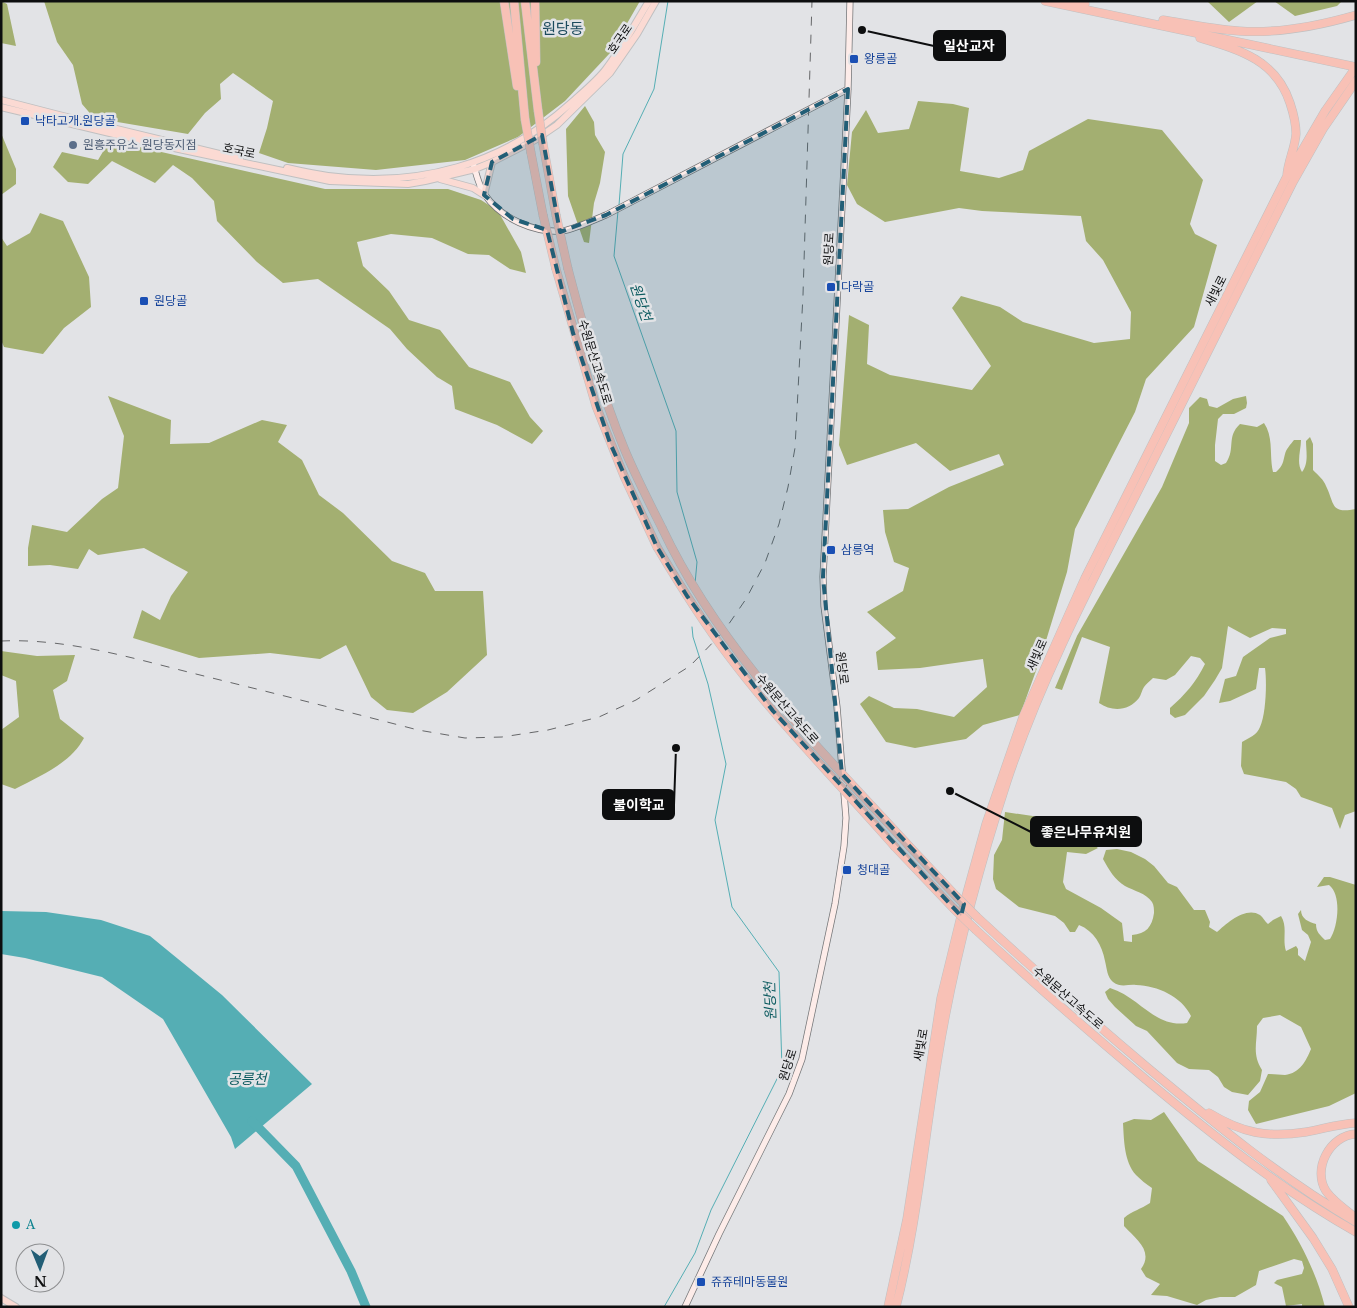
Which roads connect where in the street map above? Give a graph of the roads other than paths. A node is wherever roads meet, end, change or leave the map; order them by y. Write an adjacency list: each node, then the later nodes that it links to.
1 (504, 1): 17 (highway)
2 (514, 1): 17 (highway, 수원문산고속도로)
3 (525, 1): 15 (highway, 수원문산고속도로)
4 (535, 1): 15 (highway)
5 (649, 1): 21 (main road, 호국로)
6 (656, 1): 20 (main road, 호국로)
7 (850, 1): 14 (main road, 원당로)
8 (1045, 1): 11 (highway)
9 (1072, 1): 11 (highway)
10 (1356, 15): 11 (highway)
11 (1151, 20): 12 (highway); 19 (highway)
12 (1356, 66): 19 (highway, 새빛로)
13 (1355, 82): 19 (highway, 새빛로)
14 (848, 89): 24 (main road); 36 (main road, 원당로)
15 (536, 98): 27 (highway, 수원문산고속도로, bridge)
16 (1, 100): 21 (main road, 호국로)
17 (523, 105): 30 (highway, 수원문산고속도로, bridge)
18 (1, 107): 23 (main road, 호국로)
19 (1297, 158): 22 (highway); 22 (highway, 새빛로)
20 (492, 162): 21 (main road, 호국로); 24 (main road)
21 (474, 166): 23 (main road, 호국로); 24 (main road)
22 (1293, 168): 25 (highway, 새빛로); 25 (highway, 새빛로)
23 (436, 179): 24 (main road)
24 (484, 195)
25 (1043, 680): 26 (highway, 새빛로)
26 (934, 1057): 37 (highway, 새빛로); 38 (highway, 새빛로)
27 (1182, 1096): 28 (highway); 32 (highway, 수원문산고속도로)
28 (1356, 1122)
29 (1356, 1134): 31 (highway)
30 (1266, 1175): 33 (highway, 수원문산고속도로); 39 (highway)
31 (1356, 1218)
32 (1356, 1222)
33 (1356, 1232)
34 (1, 1298): 35 (main road)
35 (16, 1307)
36 (685, 1307)
37 (888, 1307)
38 (896, 1307)
39 (1349, 1307)

